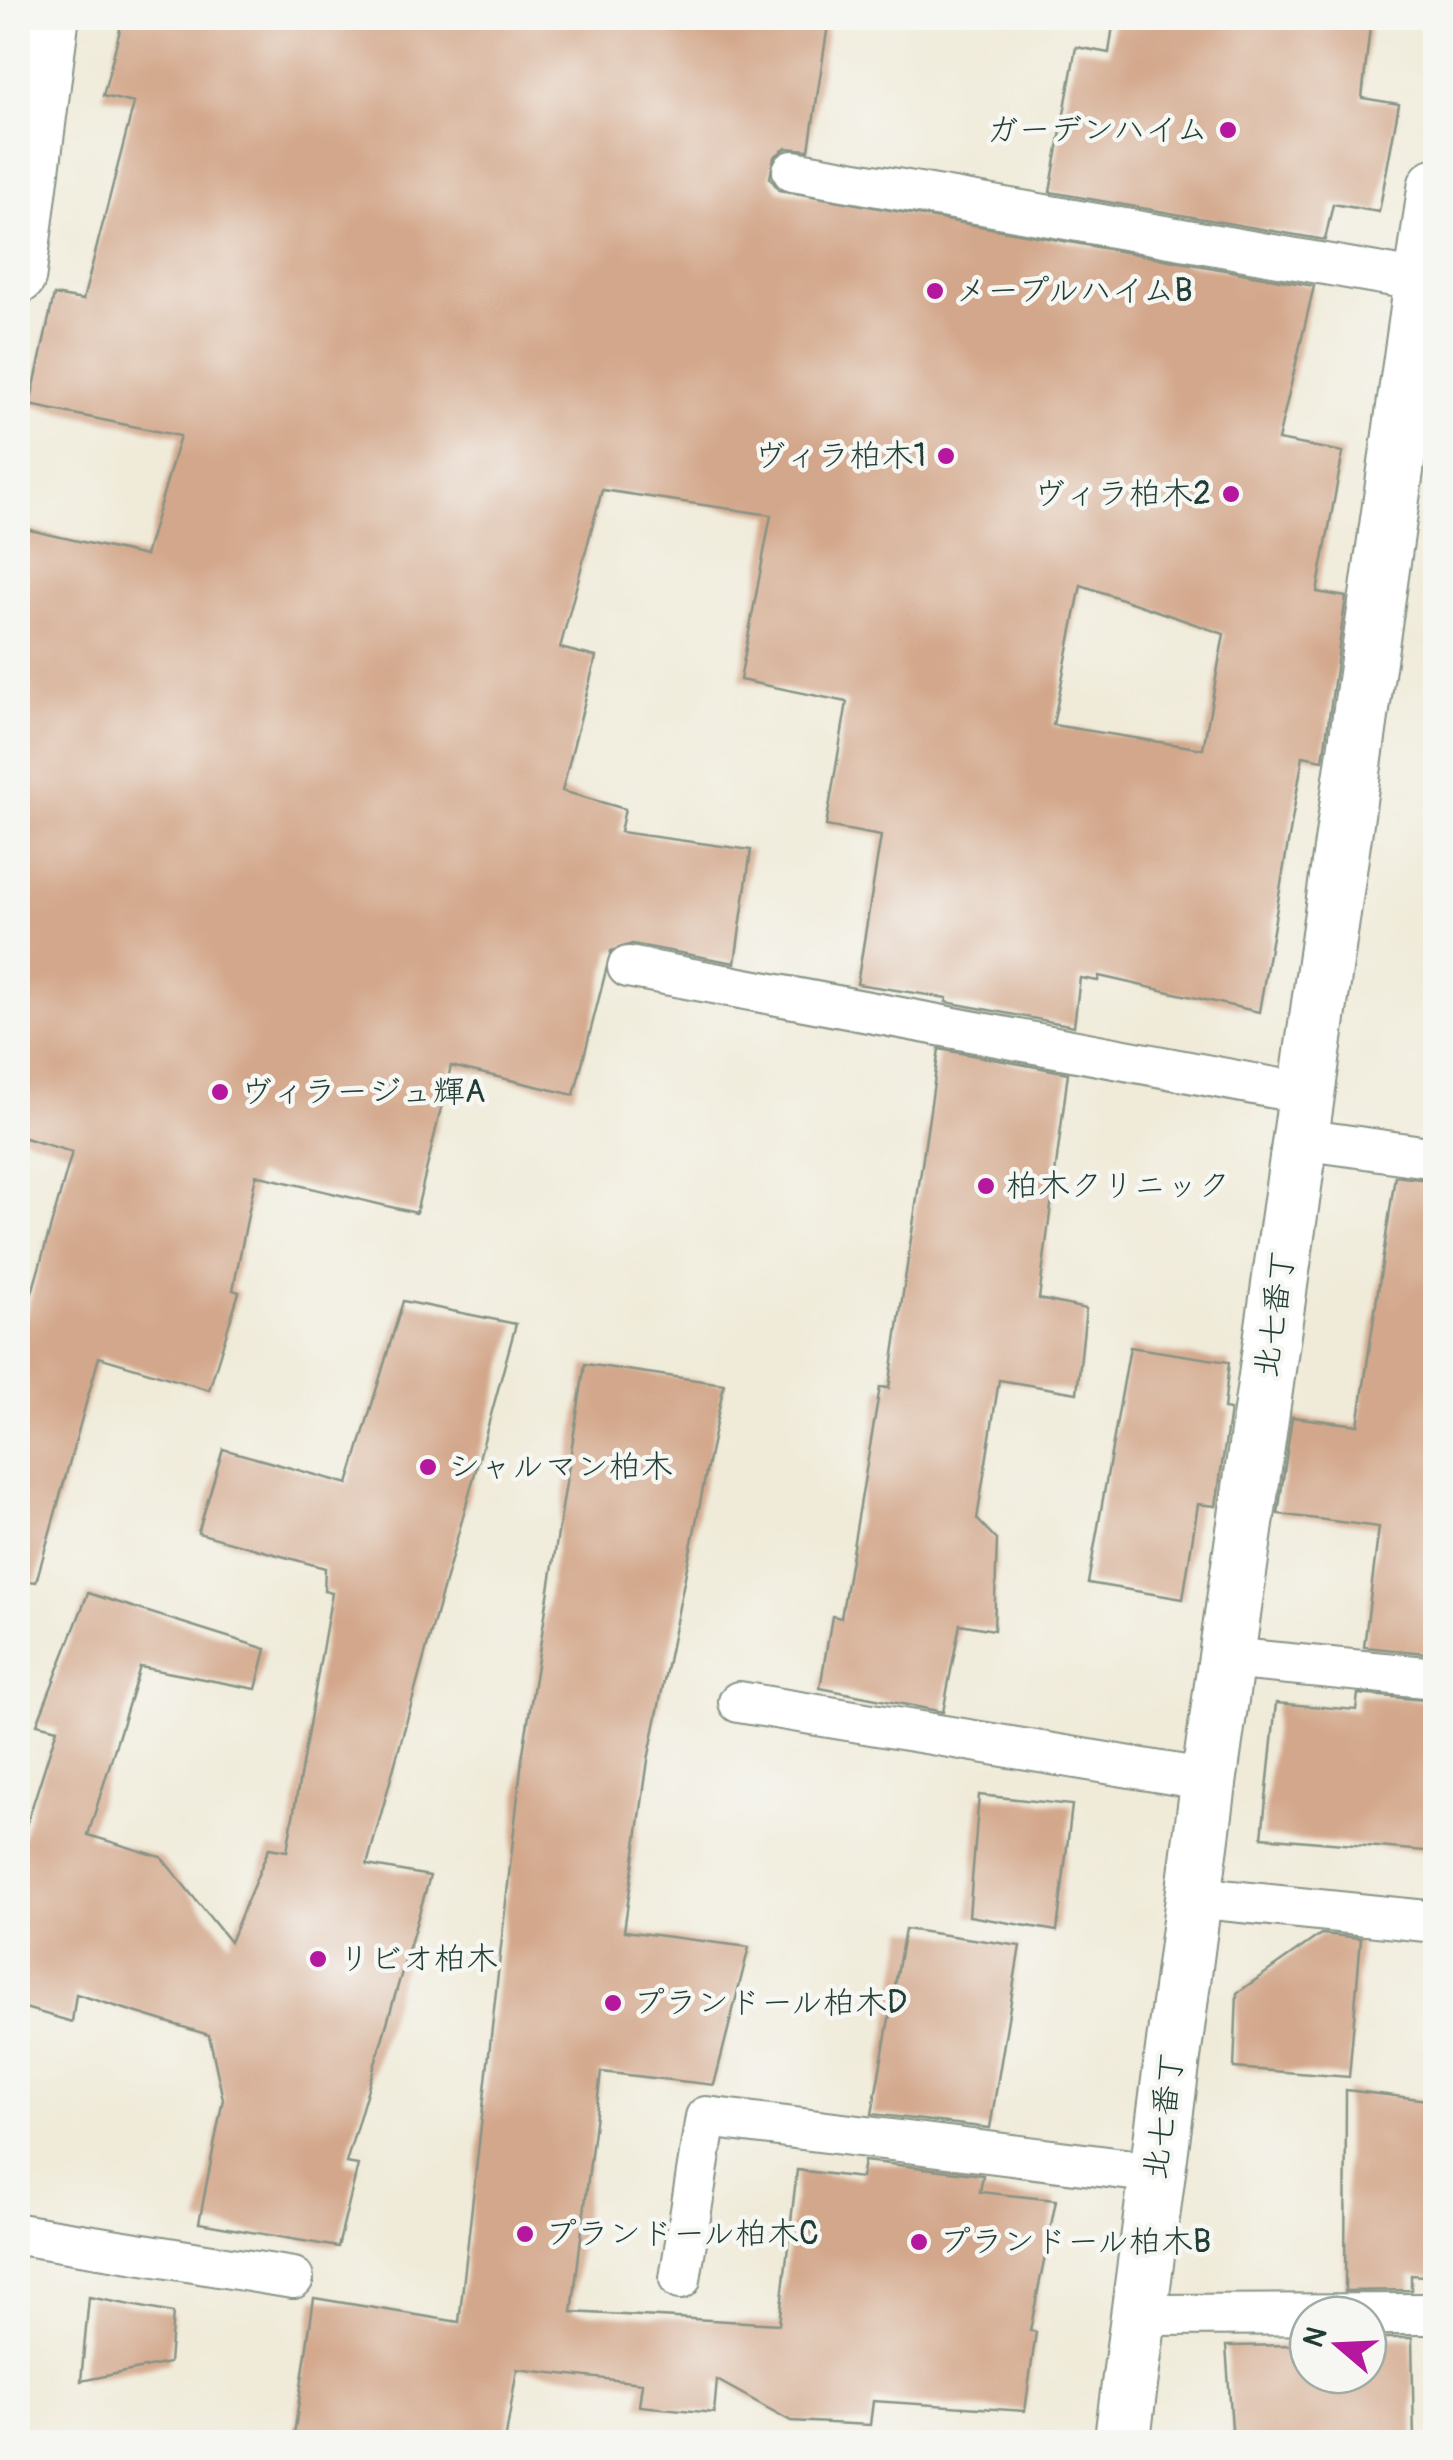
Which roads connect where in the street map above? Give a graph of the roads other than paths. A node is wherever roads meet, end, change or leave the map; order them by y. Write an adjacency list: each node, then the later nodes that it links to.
1 (51, 18): 4 (street)
2 (794, 171): 5 (lane)
3 (1436, 186): 5 (street, 北七番丁)
4 (18, 276)
5 (1422, 280): 7 (street, 北七番丁)
6 (628, 967): 7 (lane)
7 (1304, 1116): 8 (lane); 9 (street, 北七番丁)
8 (1436, 1158)
9 (1226, 1658): 10 (lane); 12 (street, 北七番丁)
10 (1436, 1678)
11 (739, 1702): 12 (lane)
12 (1208, 1780): 13 (street, 北七番丁)
13 (1193, 1897): 14 (lane); 15 (street, 北七番丁)
14 (1436, 1922)
15 (1156, 2173): 18 (lane); 19 (street, 北七番丁)
16 (18, 2234): 17 (lane)
17 (293, 2278)
18 (680, 2279)
19 (1138, 2314): 20 (lane); 21 (street, 北七番丁)
20 (1436, 2314)
21 (1122, 2442)

